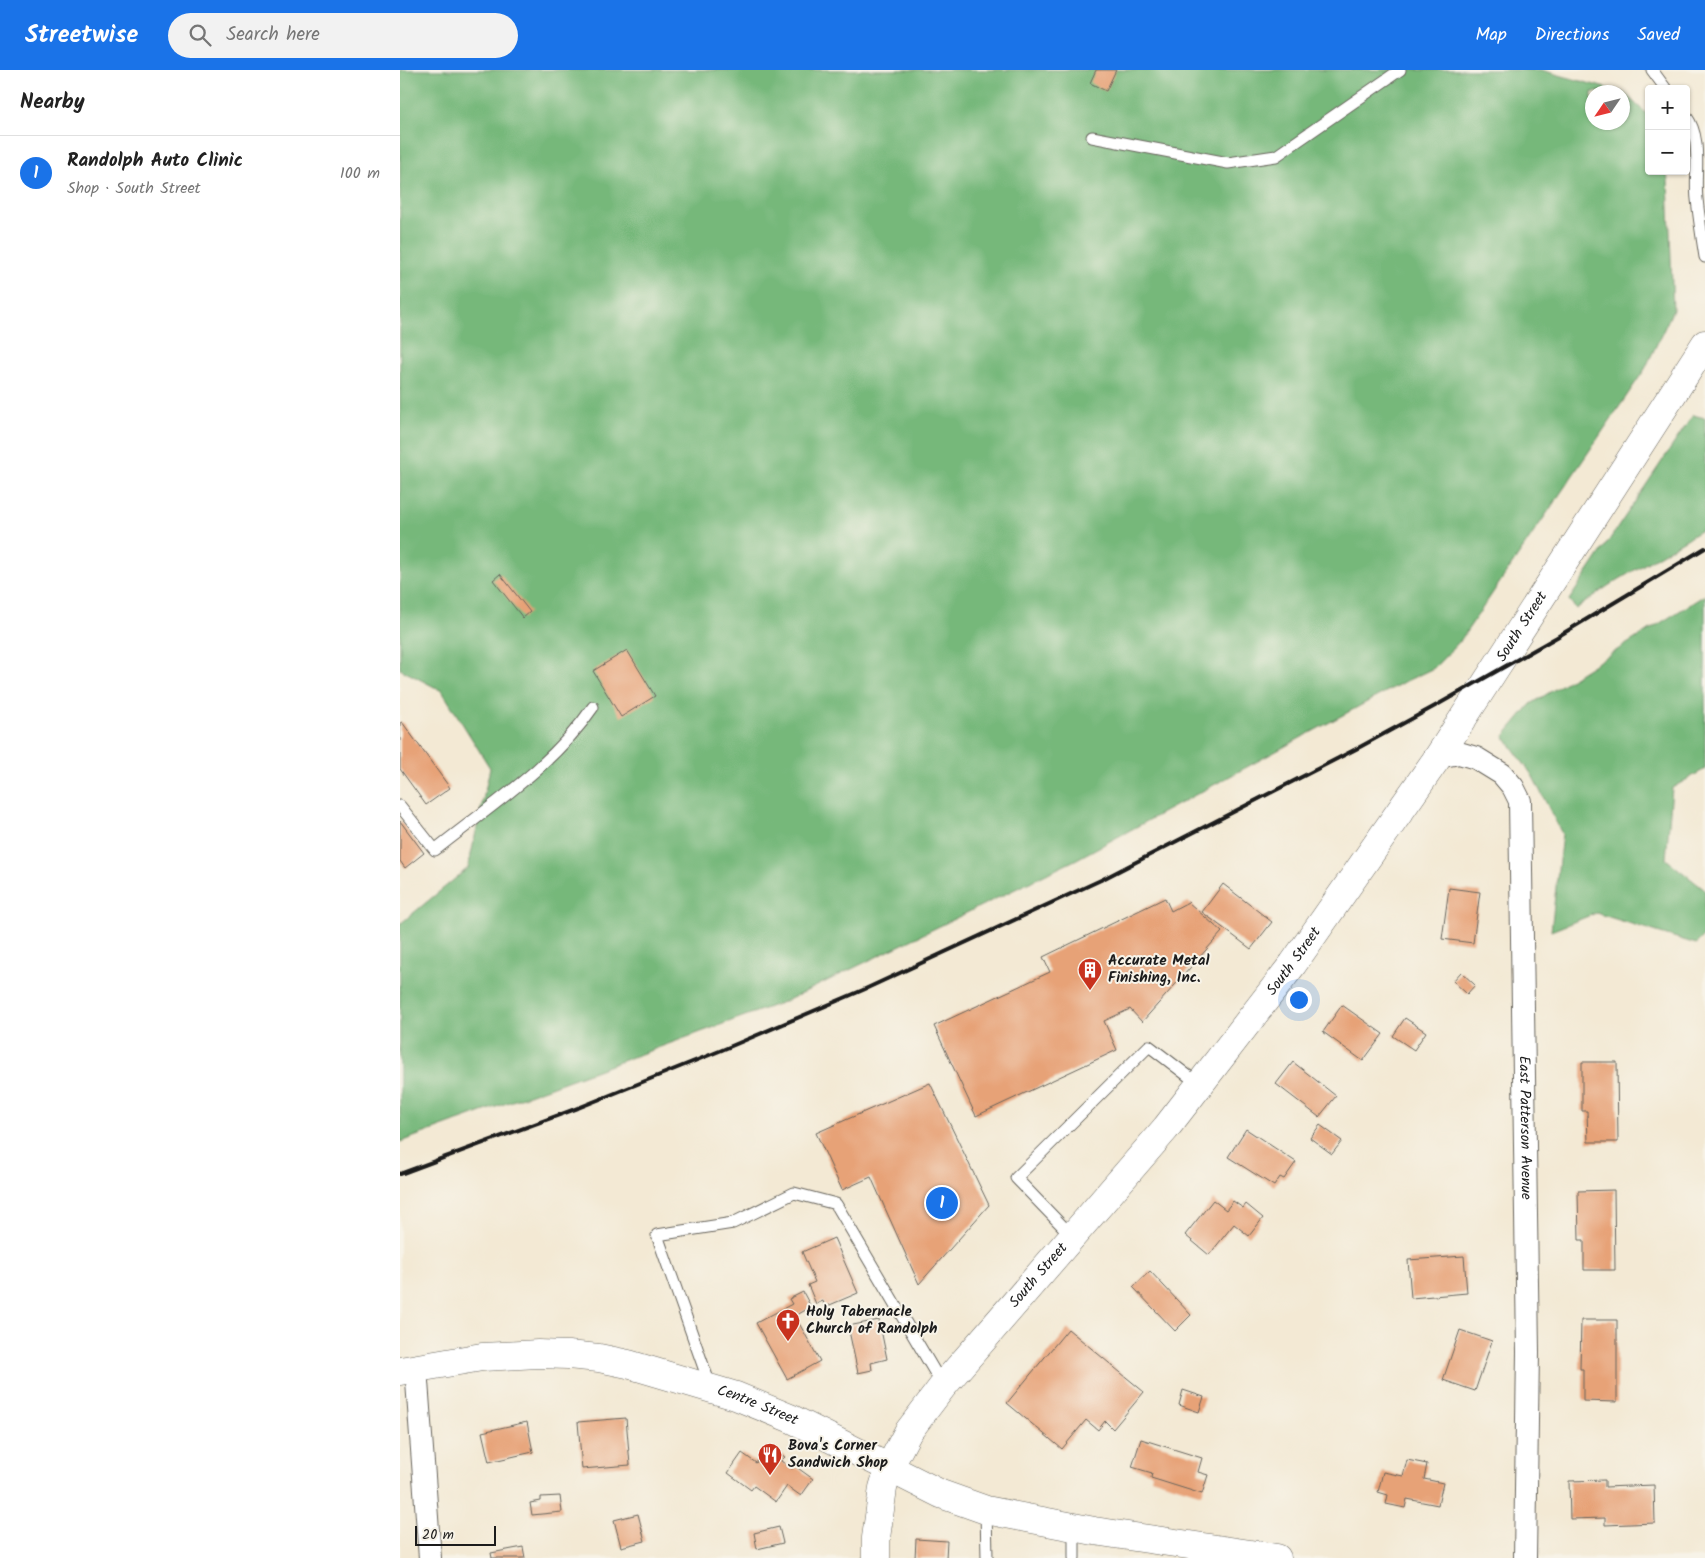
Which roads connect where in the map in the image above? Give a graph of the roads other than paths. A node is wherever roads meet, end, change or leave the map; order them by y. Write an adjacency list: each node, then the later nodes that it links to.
1 (1400, 70): 5 (lane)
2 (1652, 70): 3 (lane)
3 (1663, 85)
4 (1690, 121): 6 (lane)
5 (1092, 137)
6 (1705, 257)
7 (1705, 344): 9 (main road, South Street)
8 (592, 707): 10 (lane)
9 (1438, 757): 11 (main road, South Street); 25 (street, East Patterson Avenue)
10 (400, 806)
11 (1200, 1085): 12 (main road, South Street); 12 (lane)
12 (1073, 1236): 14 (main road, South Street)
13 (408, 1370): 15 (main road, Centre Street); 20 (street)
14 (943, 1386): 15 (lane); 16 (main road, South Street)
15 (712, 1389): 16 (main road, Centre Street)
16 (889, 1468): 17 (main road, Centre Street); 21 (main road, South Street)
17 (986, 1510): 18 (main road, Centre Street); 22 (lane)
18 (1074, 1527): 19 (main road, Centre Street); 23 (lane)
19 (1231, 1555): 24 (main road, Centre Street)
20 (430, 1558)
21 (876, 1558)
22 (987, 1558)
23 (1074, 1558)
24 (1277, 1558)
25 (1525, 1558)

